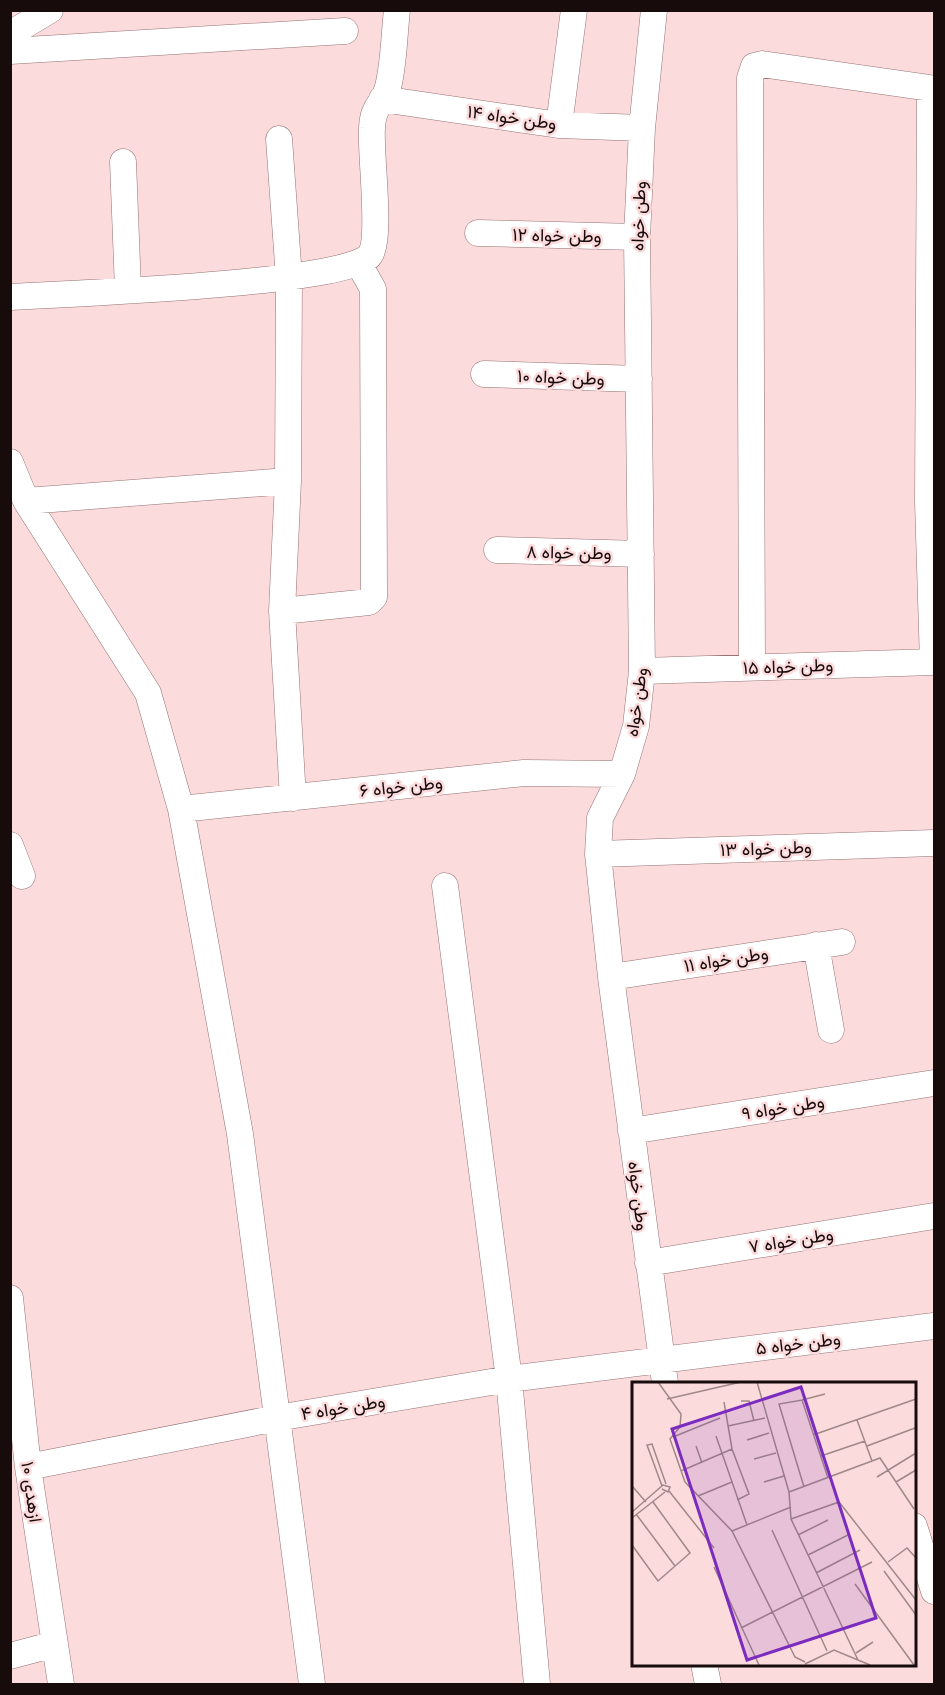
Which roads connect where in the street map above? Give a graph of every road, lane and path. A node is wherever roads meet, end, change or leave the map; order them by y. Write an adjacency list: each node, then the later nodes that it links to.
1 (50, 10): 6 (street)
2 (397, 10): 9 (street)
3 (574, 10): 10 (street)
4 (654, 10): 11 (street, وطن خواه)
5 (345, 31): 7 (street)
6 (10, 34)
7 (10, 51)
8 (932, 88): 20 (street); 31 (street)
9 (382, 99): 10 (street, وطن خواه ۱۴); 16 (street)
10 (559, 124): 11 (street, وطن خواه ۱۴)
11 (642, 128): 15 (street, وطن خواه)
12 (279, 140): 17 (street)
13 (123, 162): 18 (street)
14 (478, 233): 15 (street, وطن خواه ۱۲)
15 (637, 237): 22 (street, وطن خواه)
16 (359, 264): 17 (street); 29 (street)
17 (290, 278): 18 (street); 24 (street)
18 (128, 289): 19 (street)
19 (10, 297)
20 (931, 345): 26 (street)
21 (484, 374): 22 (street, وطن خواه ۱۰)
22 (639, 379): 28 (street, وطن خواه)
23 (10, 462): 25 (street)
24 (288, 482): 25 (street); 29 (street)
25 (26, 501): 35 (street)
26 (931, 501): 30 (street)
27 (497, 550): 28 (street, وطن خواه ۸)
28 (640, 554): 32 (street, وطن خواه)
29 (282, 611): 34 (street)
30 (934, 662): 31 (street, وطن خواه ۱۵)
31 (752, 667): 32 (street, وطن خواه ۱۵)
32 (642, 671): 33 (street, وطن خواه)
33 (622, 774): 34 (street, وطن خواه ۶); 38 (street, وطن خواه)
34 (292, 798): 35 (street, وطن خواه ۶)
35 (181, 809): 53 (street)
36 (934, 843): 38 (street, وطن خواه ۱۳)
37 (10, 845): 39 (street)
38 (598, 854): 43 (street, وطن خواه)
39 (22, 876)
40 (445, 886): 52 (street)
41 (842, 942): 42 (street, وطن خواه ۱۱)
42 (816, 945): 43 (street, وطن خواه ۱۱); 44 (street)
43 (611, 978): 46 (street, وطن خواه)
44 (831, 1030)
45 (934, 1083): 46 (street, وطن خواه ۹)
46 (631, 1131): 48 (street, وطن خواه)
47 (934, 1216): 48 (street, وطن خواه ۷)
48 (648, 1263): 51 (street, وطن خواه)
49 (10, 1298): 54 (street, ازهدی ۱۰)
50 (934, 1326): 51 (street, وطن خواه ۵)
51 (663, 1372): 52 (street, وطن خواه ۴)
52 (509, 1379): 53 (street, وطن خواه ۴); 62 (street)
53 (277, 1418): 54 (street, وطن خواه ۴); 61 (street)
54 (28, 1467): 57 (street, ازهدی ۱۰)
55 (915, 1529): 56 (street)
56 (934, 1591)
57 (55, 1644): 58 (street); 60 (street, ازهدی ۱۰)
58 (10, 1656)
59 (704, 1665): 63 (street)
60 (61, 1684)
61 (312, 1684)
62 (537, 1684)
63 (708, 1684)

